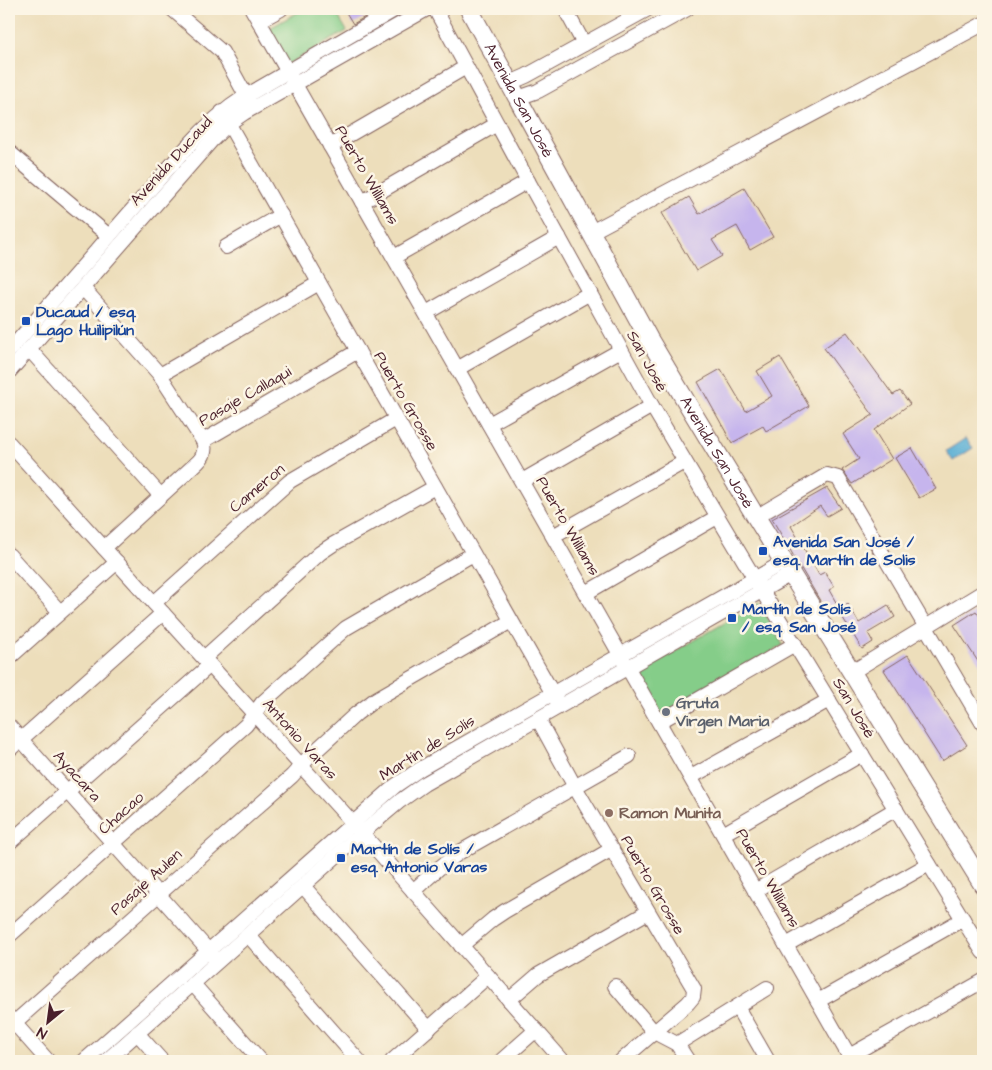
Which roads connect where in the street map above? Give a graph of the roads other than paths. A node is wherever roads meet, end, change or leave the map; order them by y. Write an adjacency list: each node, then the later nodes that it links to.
1 (172, 9): 17 (street)
2 (281, 9): 10 (street)
3 (396, 9): 14 (street, Avenida Ducaud)
4 (428, 9): 15 (street, Avenida Ducaud)
5 (435, 9): 13 (street, San José)
6 (469, 9): 16 (main road, Avenida San José)
7 (566, 9): 12 (street)
8 (648, 9): 12 (street)
9 (687, 9): 16 (street)
10 (256, 15): 14 (street, Puerto Williams)
11 (983, 24): 25 (street)
12 (584, 44): 16 (street)
13 (466, 67): 19 (street, San José); 20 (street)
14 (288, 71): 15 (street, Puerto Williams); 17 (street, Avenida Ducaud)
15 (294, 84): 17 (street, Avenida Ducaud); 20 (street, Puerto Williams)
16 (514, 91): 25 (main road, Avenida San José)
17 (249, 102): 18 (street, Avenida Ducaud)
18 (225, 118): 24 (street, Puerto Grosse); 26 (street, Avenida Ducaud); 31 (street, Avenida Ducaud)
19 (497, 124): 22 (street, San José); 23 (street)
20 (330, 146): 23 (street, Puerto Williams)
21 (9, 152): 26 (street)
22 (528, 181): 27 (street, San José); 29 (street)
23 (362, 202): 29 (street, Puerto Williams)
24 (280, 215): 28 (street); 30 (street, Puerto Grosse)
25 (591, 232): 51 (main road, Avenida San José)
26 (109, 236): 36 (street, Avenida Ducaud)
27 (559, 237): 32 (street, San José); 33 (street)
28 (226, 247)
29 (394, 257): 33 (street, Puerto Williams)
30 (319, 283): 37 (street, Puerto Grosse); 40 (street)
31 (83, 288): 34 (street, Avenida Ducaud); 40 (street)
32 (590, 293): 35 (street, San José); 38 (street)
33 (426, 313): 38 (street, Puerto Williams)
34 (29, 349): 39 (street, Avenida Ducaud); 49 (street)
35 (621, 350): 41 (street, San José); 43 (street)
36 (9, 351)
37 (358, 351): 42 (street, Puerto Grosse); 44 (street, Pasaje Callaqui)
38 (457, 369): 43 (street, Puerto Williams)
39 (9, 372)
40 (160, 375): 44 (street)
41 (652, 406): 46 (street, San José); 47 (street)
42 (396, 419): 48 (street, Puerto Grosse); 61 (street, Cameron)
43 (489, 424): 47 (street, Puerto Williams)
44 (202, 441): 49 (street, Pasaje Callaqui)
45 (9, 442): 53 (street, Antonio Varas)
46 (684, 462): 50 (street, San José); 52 (street)
47 (522, 480): 52 (street, Puerto Williams)
48 (435, 487): 54 (street, Puerto Grosse); 69 (street)
49 (161, 496): 53 (street, Pasaje Callaqui)
50 (717, 517): 58 (street, San José); 59 (street)
51 (756, 517): 57 (main road, Avenida San José); 65 (street)
52 (553, 536): 59 (street, Puerto Williams)
53 (104, 548): 56 (street, Antonio Varas)
54 (473, 554): 64 (street, Puerto Grosse); 74 (street, Chacao)
55 (9, 555): 62 (street)
56 (117, 562): 61 (street, Antonio Varas); 62 (street)
57 (788, 568): 58 (street, Martín de Solís); 70 (main road, Avenida San José)
58 (758, 585): 66 (street, San José); 68 (street, Martín de Solís)
59 (586, 592): 68 (street, Puerto Williams)
60 (983, 592): 65 (street)
61 (154, 603): 63 (street, Antonio Varas)
62 (60, 612): 67 (street)
63 (163, 613): 69 (street, Antonio Varas); 79 (street)
64 (511, 621): 71 (street, Puerto Grosse); 83 (street, Pasaje Aulen)
65 (926, 627): 70 (street); 77 (street)
66 (795, 644): 72 (street, San José); 76 (street)
67 (9, 658)
68 (625, 661): 71 (street, Martín de Solís); 73 (street, Martín de Solís); 76 (street, Puerto Williams)
69 (207, 662): 74 (street, Antonio Varas); 86 (street)
70 (852, 672): 94 (main road, Avenida San José)
71 (553, 694): 73 (street, Puerto Grosse); 88 (street, Martín de Solís)
72 (829, 700): 81 (street, San José); 84 (street)
73 (560, 706): 75 (street, Martín de Solís)
74 (254, 714): 83 (street, Antonio Varas); 91 (street, Chacao)
75 (538, 719): 85 (street, Puerto Grosse); 88 (street, Martín de Solís)
76 (659, 722): 84 (street, Puerto Williams)
77 (983, 724)
78 (9, 726): 79 (street, Ayacara)
79 (21, 740): 80 (street); 86 (street, Ayacara)
80 (9, 750)
81 (862, 754): 87 (street, San José); 89 (street)
82 (629, 756): 85 (street)
83 (301, 766): 88 (street, Antonio Varas); 98 (street, Pasaje Aulen)
84 (691, 777): 89 (street, Puerto Williams)
85 (575, 787): 92 (street, Puerto Grosse); 97 (street)
86 (67, 792): 90 (street); 91 (street, Ayacara)
87 (896, 809): 93 (street, San José); 96 (street)
88 (357, 828): 95 (street, Martín de Solís); 97 (street, Antonio Varas); 105 (street, Martín de Solís)
89 (723, 834): 96 (street, Puerto Williams)
90 (9, 843)
91 (113, 843): 98 (street, Ayacara); 102 (street, Chacao)
92 (612, 849): 99 (street, Puerto Grosse); 104 (street)
93 (929, 864): 100 (street, San José); 103 (street)
94 (982, 881)
95 (303, 886): 101 (street, Martín de Solís); 117 (street)
96 (755, 890): 103 (street, Puerto Williams)
97 (413, 892): 104 (street, Antonio Varas)
98 (158, 894): 105 (street, Ayacara); 116 (street, Pasaje Aulen)
99 (648, 912): 113 (street); 119 (street, Puerto Grosse)
100 (963, 918): 106 (street, San José); 114 (street)
101 (248, 935): 107 (street, Martín de Solís); 128 (street)
102 (9, 936)
103 (786, 945): 114 (street, Puerto Williams)
104 (461, 946): 108 (street, Antonio Varas)
105 (208, 951): 107 (street, Ayacara); 124 (street, Martín de Solís)
106 (983, 952)
107 (218, 962): 110 (street, Martín de Solís)
108 (488, 976): 113 (street, Antonio Varas); 117 (street)
109 (983, 981): 122 (street)
110 (193, 984): 120 (street, Martín de Solís); 127 (street)
111 (615, 986): 119 (street)
112 (767, 988): 115 (street)
113 (509, 1000): 118 (street, Antonio Varas)
114 (818, 1001): 122 (street, Puerto Williams)
115 (737, 1007): 121 (street); 134 (street)
116 (11, 1020): 123 (street)
117 (429, 1029): 129 (street)
118 (536, 1030): 130 (street); 131 (street, Antonio Varas)
119 (654, 1032): 121 (street); 132 (street, Puerto Grosse)
120 (137, 1033): 125 (street, Martín de Solís); 126 (street)
121 (677, 1044): 133 (street)
122 (851, 1059)
123 (48, 1061)
124 (84, 1061)
125 (106, 1061)
126 (162, 1061)
127 (261, 1061)
128 (359, 1061)
129 (392, 1061)
130 (501, 1061)
131 (563, 1061)
132 (621, 1061)
133 (688, 1061)
134 (768, 1061)

